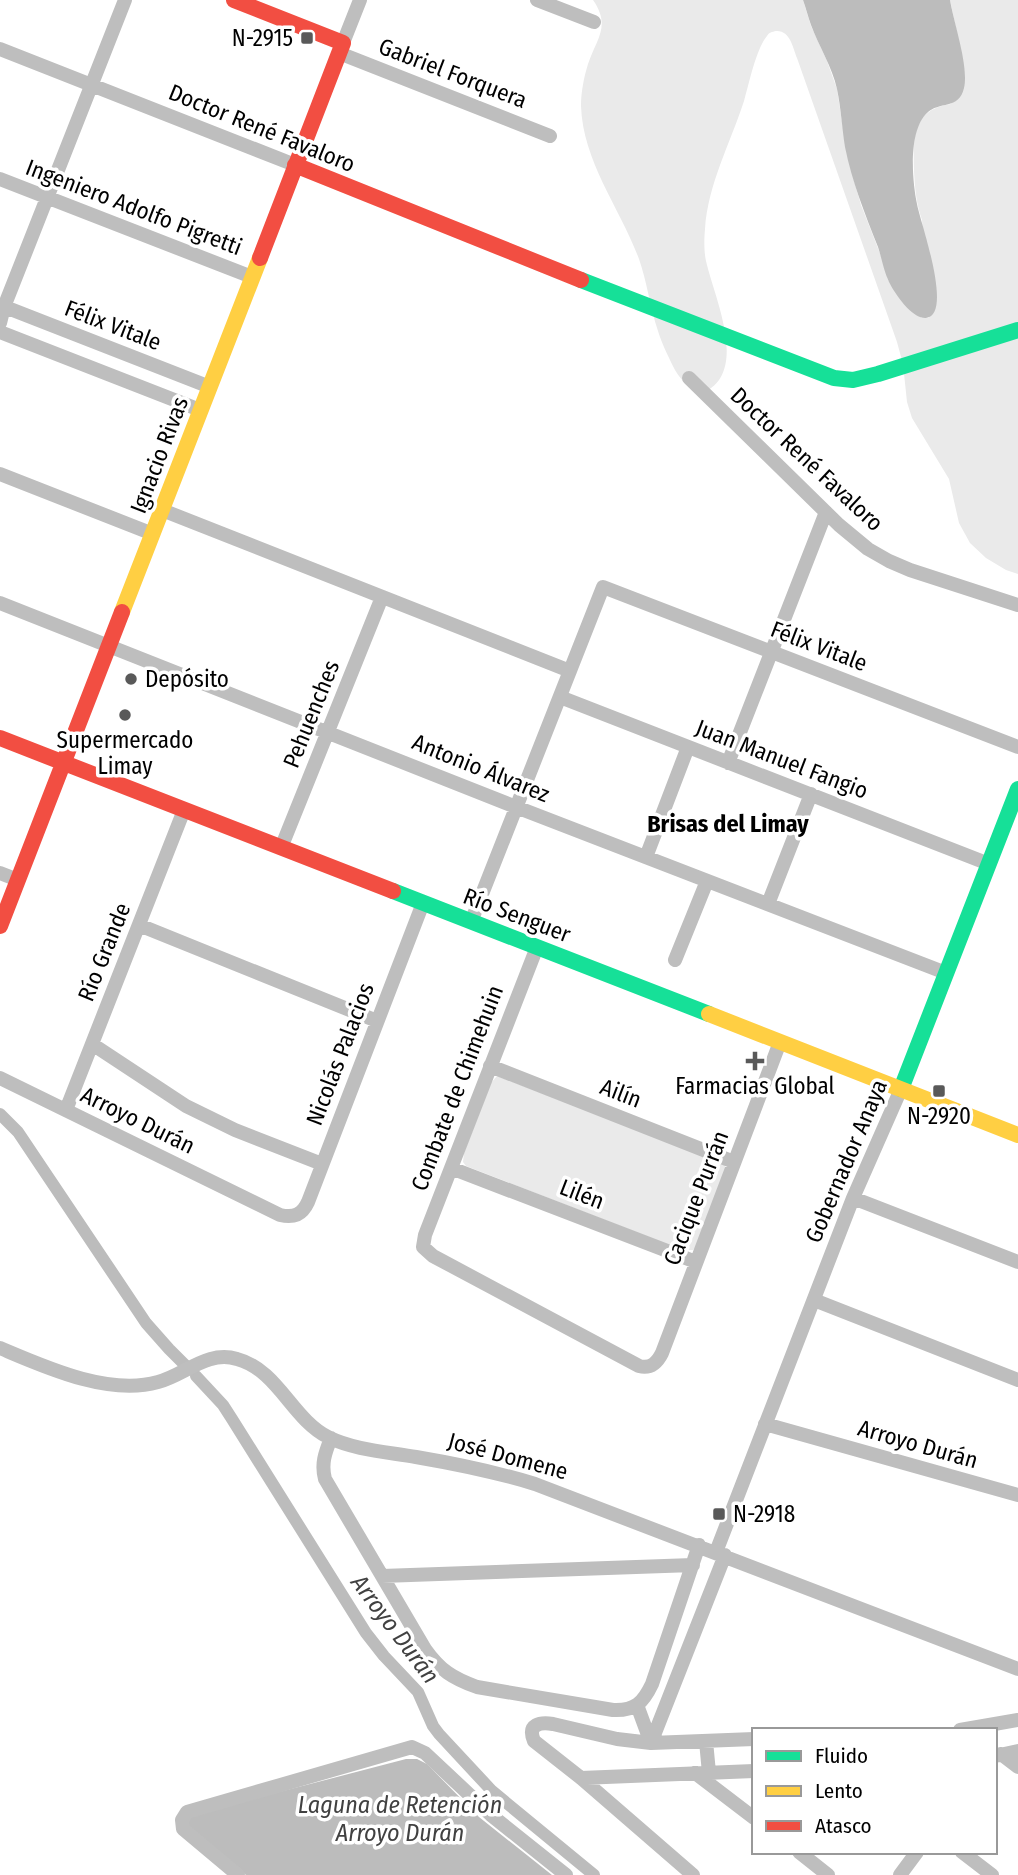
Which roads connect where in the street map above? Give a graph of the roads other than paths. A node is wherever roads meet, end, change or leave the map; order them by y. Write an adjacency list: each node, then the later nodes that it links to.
1 (125, 0): 8 (street)
2 (234, 0): 6 (street, Gabriel Forquera)
3 (360, 0): 6 (street, Ignacio Rivas)
4 (537, 0): 5 (street)
5 (593, 22)
6 (341, 48): 9 (street, Gabriel Forquera); 10 (street, Ignacio Rivas)
7 (0, 49): 8 (street, Doctor René Favaloro)
8 (92, 85): 10 (street, Doctor René Favaloro); 12 (street)
9 (550, 136)
10 (295, 165): 13 (street, Ignacio Rivas); 16 (street, Doctor René Favaloro)
11 (0, 179): 12 (street, Ingeniero Adolfo Pigretti)
12 (47, 198): 13 (street, Ingeniero Adolfo Pigretti); 14 (street)
13 (252, 277): 19 (street, Ignacio Rivas)
14 (2, 306): 15 (street); 19 (street, Félix Vitale)
15 (0, 323)
16 (1018, 330)
17 (0, 332): 20 (street, Félix Vitale)
18 (689, 378): 23 (street, Doctor René Favaloro)
19 (210, 387): 20 (street, Ignacio Rivas)
20 (200, 410): 22 (street, Ignacio Rivas)
21 (0, 474): 24 (street)
22 (162, 510): 24 (street, Ignacio Rivas); 25 (street)
23 (825, 512): 27 (street, Doctor René Favaloro); 29 (street)
24 (153, 534): 28 (street, Ignacio Rivas)
25 (382, 597): 30 (street); 32 (street, Pehuenches)
26 (0, 603): 28 (street, Antonio Álvarez)
27 (1018, 605)
28 (110, 645): 32 (street, Antonio Álvarez); 36 (street, Ignacio Rivas)
29 (771, 652): 30 (street, Félix Vitale); 35 (street, Félix Vitale); 37 (street)
30 (570, 671): 31 (street)
31 (560, 697): 34 (street, Juan Manuel Fangio); 40 (street)
32 (328, 732): 40 (street, Antonio Álvarez); 42 (street, Pehuenches)
33 (0, 738): 36 (street, Río Senguer)
34 (688, 747): 37 (street, Juan Manuel Fangio); 43 (street)
35 (1018, 747)
36 (64, 763): 41 (street, Río Senguer); 46 (street, Ignacio Rivas)
37 (728, 763): 39 (street, Juan Manuel Fangio)
38 (1018, 789): 44 (street, Gobernador Anaya)
39 (811, 794): 44 (street, Juan Manuel Fangio); 49 (street)
40 (516, 807): 43 (street, Antonio Álvarez); 50 (street)
41 (184, 810): 42 (street, Río Senguer); 51 (street, Río Grande)
42 (281, 848): 48 (street, Río Senguer)
43 (646, 857): 47 (street, Antonio Álvarez)
44 (989, 864): 55 (street, Gobernador Anaya)
45 (0, 873): 46 (street)
46 (18, 880): 52 (street, Ignacio Rivas)
47 (707, 881): 49 (street, Antonio Álvarez); 54 (street)
48 (423, 903): 50 (street, Río Senguer); 56 (street, Nicolás Palacios)
49 (768, 904): 55 (street, Antonio Álvarez)
50 (471, 922): 53 (street, Río Senguer)
51 (139, 925): 56 (street); 58 (street, Río Grande)
52 (0, 926)
53 (537, 947): 57 (street, Río Senguer); 59 (street, Combate de Chimehuin)
54 (675, 960)
55 (946, 973): 61 (street, Gobernador Anaya)
56 (377, 1021): 65 (street, Nicolás Palacios)
57 (780, 1042): 61 (street, Río Senguer); 64 (street, Cacique Purrán)
58 (92, 1044): 62 (street, Río Grande); 65 (street)
59 (490, 1066): 64 (street, Ailín); 66 (street, Combate de Chimehuin)
60 (0, 1078): 62 (street, Arroyo Durán)
61 (901, 1089): 63 (street, Río Senguer); 67 (street, Gobernador Anaya)
62 (66, 1110): 68 (street, Arroyo Durán)
63 (1018, 1135)
64 (734, 1162): 69 (street, Cacique Purrán)
65 (322, 1164): 68 (street, Nicolás Palacios)
66 (451, 1168): 69 (street, Lilén); 73 (street, Combate de Chimehuin)
67 (853, 1198): 70 (street); 71 (street, Gobernador Anaya)
68 (295, 1216)
69 (696, 1262): 73 (street, Cacique Purrán)
70 (1018, 1262)
71 (814, 1300): 74 (street); 75 (street, Gobernador Anaya)
72 (0, 1348): 76 (street, José Domene)
73 (650, 1367)
74 (1018, 1380)
75 (765, 1424): 77 (street, Arroyo Durán); 79 (street, Gobernador Anaya)
76 (331, 1438): 78 (street, José Domene); 81 (street)
77 (1018, 1495)
78 (699, 1545): 79 (street, José Domene); 80 (street)
79 (720, 1553): 82 (street, José Domene); 88 (street, Gobernador Anaya)
80 (692, 1565): 81 (street); 83 (street)
81 (382, 1576): 83 (street)
82 (1018, 1669)
83 (637, 1705): 88 (street)
84 (1018, 1720): 85 (street)
85 (972, 1728)
86 (752, 1739): 87 (street)
87 (706, 1741): 88 (street); 93 (street)
88 (651, 1743): 94 (street)
89 (1018, 1751): 90 (street)
90 (998, 1755): 91 (street)
91 (1018, 1767)
92 (752, 1771): 93 (street)
93 (702, 1773): 94 (street); 95 (street)
94 (581, 1778): 101 (street)
95 (752, 1816)
96 (802, 1854): 102 (street)
97 (916, 1854): 103 (street)
98 (965, 1854): 104 (street)
99 (238, 1875): 100 (street)
100 (566, 1875)
101 (693, 1875)
102 (828, 1875)
103 (900, 1875)
104 (992, 1875)

